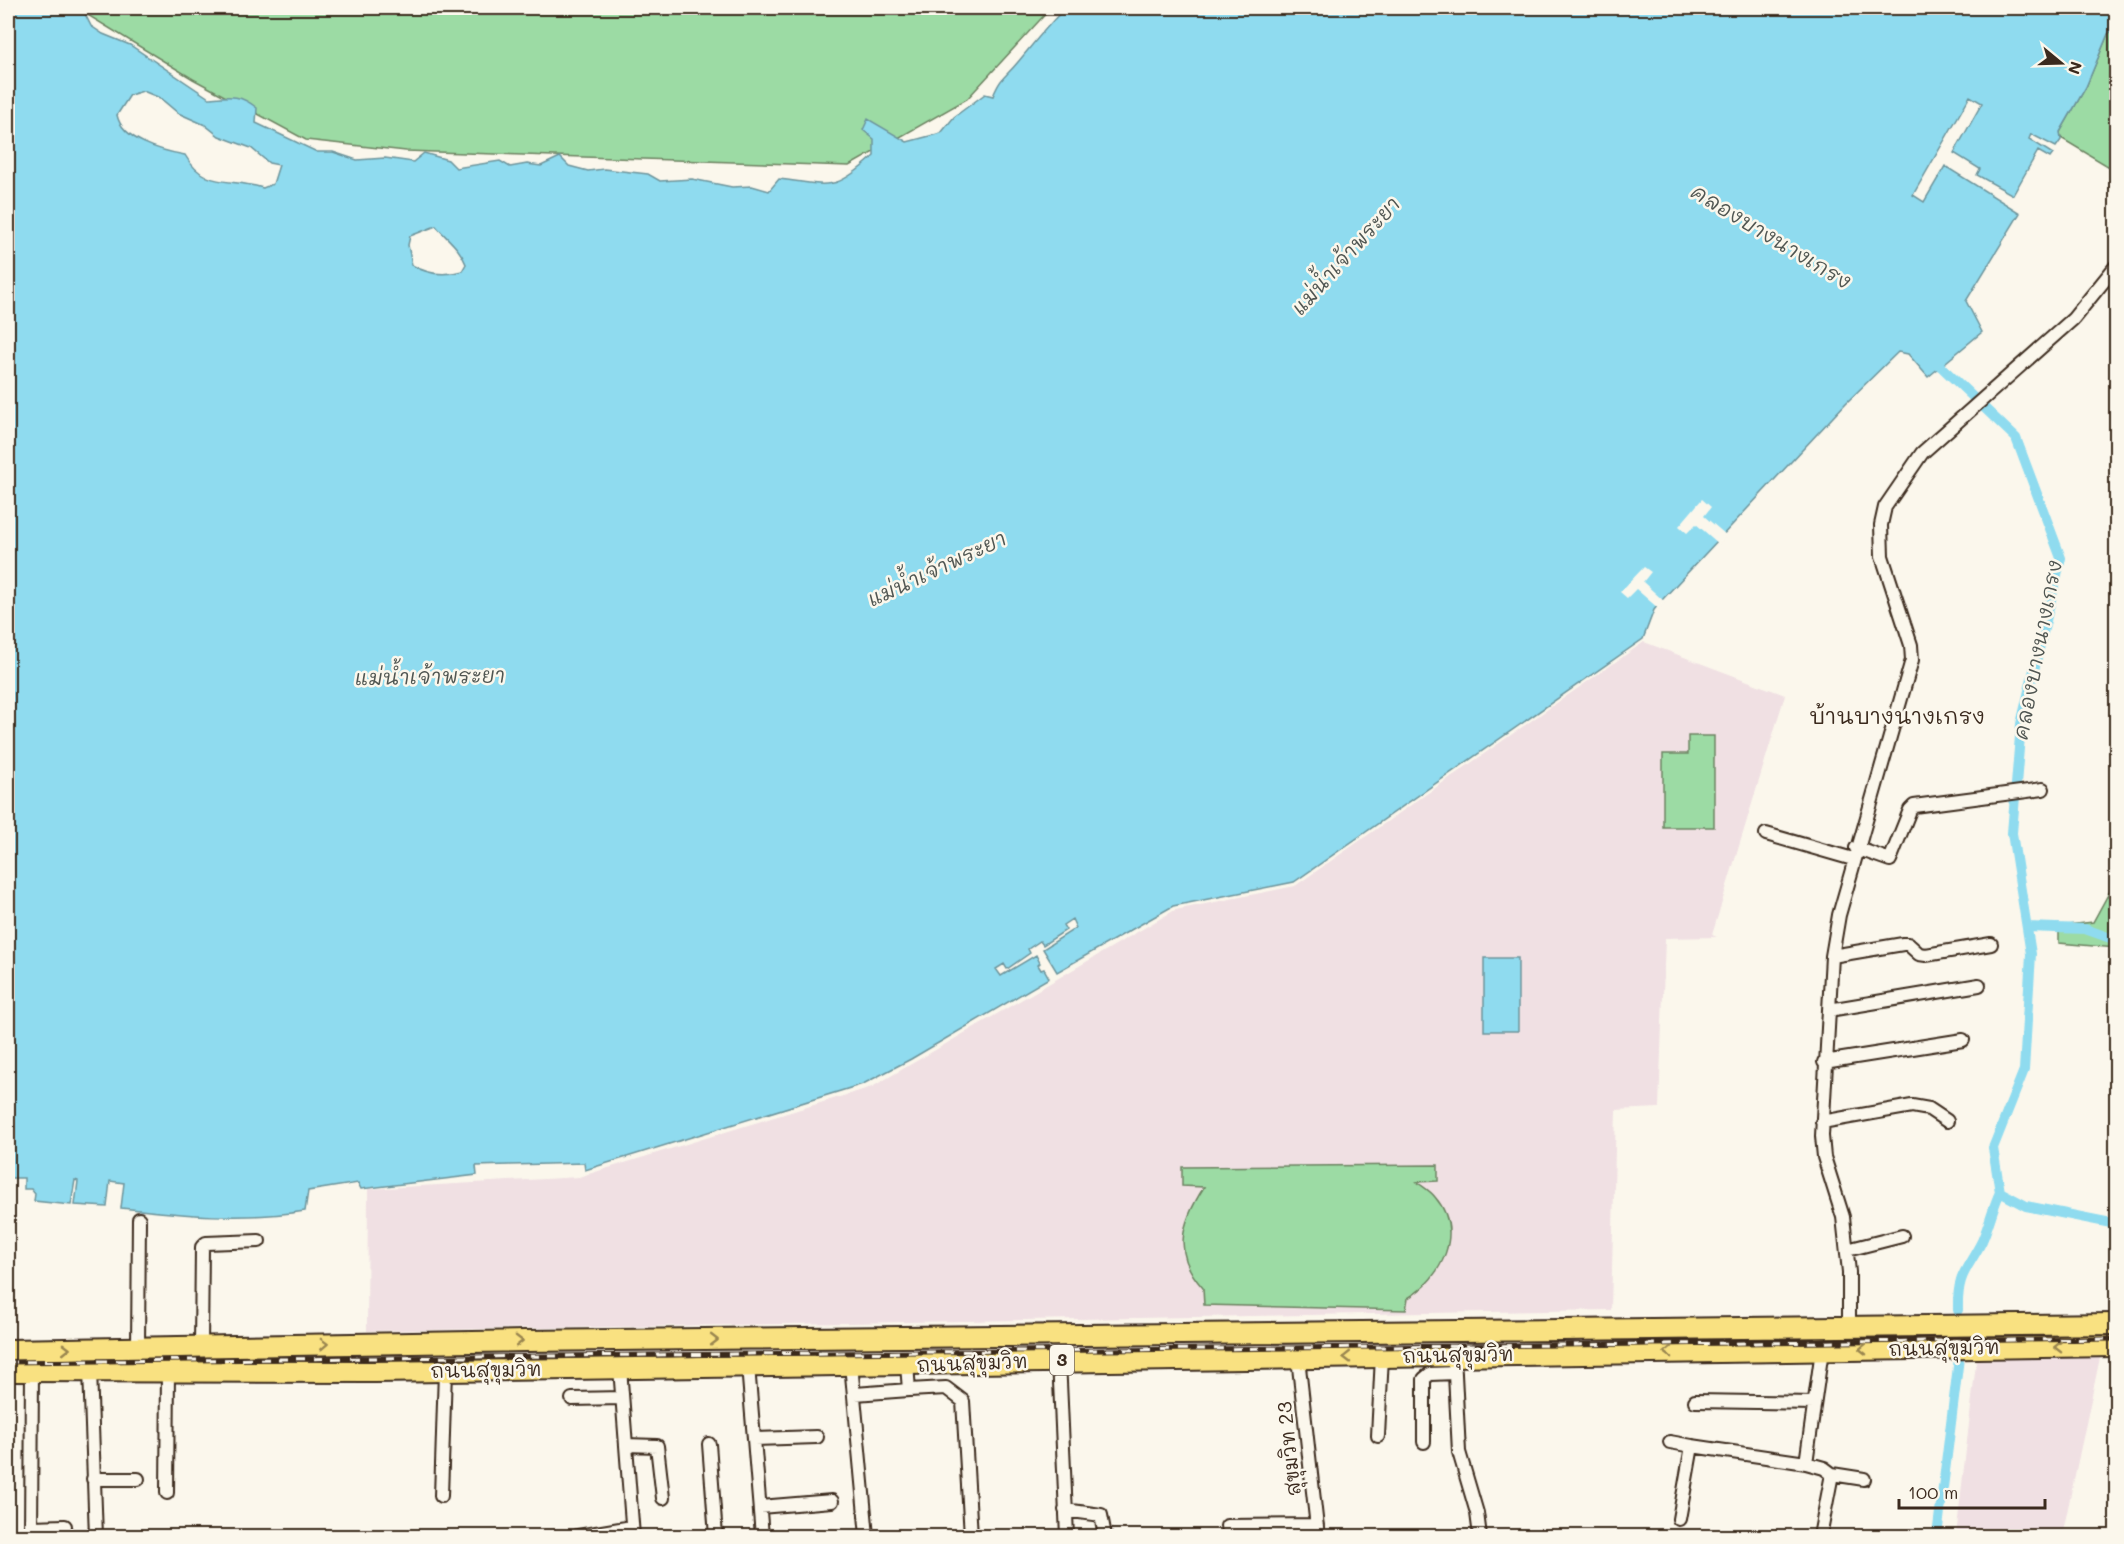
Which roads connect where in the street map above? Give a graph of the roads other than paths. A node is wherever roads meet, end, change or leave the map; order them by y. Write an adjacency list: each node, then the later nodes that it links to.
1 (2116, 266): 4 (street)
2 (2040, 789): 4 (street)
3 (1766, 834): 4 (street)
4 (1855, 854): 6 (street)
5 (1991, 944): 6 (street)
6 (1832, 956): 8 (street)
7 (1979, 985): 8 (street)
8 (1829, 1010): 10 (street)
9 (1963, 1040): 10 (street)
10 (1824, 1062): 12 (street)
11 (1947, 1121): 12 (street)
12 (1822, 1122): 16 (street)
13 (139, 1219): 24 (street)
14 (1902, 1236): 16 (street)
15 (259, 1241): 23 (street)
16 (1847, 1250): 18 (street)
17 (2116, 1324): 18 (highway, ถนนสุขุมวิท / 3)
18 (1849, 1327): 19 (highway, ถนนสุขุมวิท / 3)
19 (1010, 1337): 20 (highway, ถนนสุขุมวิท / 3); 30 (highway)
20 (970, 1338): 21 (highway, ถนนสุขุมวิท / 3, one-way to 20); 32 (highway)
21 (284, 1346): 23 (highway, ถนนสุขุมวิท / 3); 41 (highway)
22 (2116, 1346): 26 (highway, ถนนสุขุมวิท / 3, one-way to 26)
23 (201, 1347): 24 (highway, ถนนสุขุมวิท / 3)
24 (138, 1348): 25 (highway, ถนนสุขุมวิท / 3, one-way to 24)
25 (8, 1350)
26 (1822, 1350): 33 (highway, ถนนสุขุมวิท / 3, one-way to 33); 48 (street)
27 (1382, 1356): 28 (highway, ถนนสุขุมวิท / 3, one-way to 28); 33 (highway, ถนนสุขุมวิท / 3); 49 (street)
28 (1298, 1358): 29 (highway, ถนนสุขุมวิท / 3); 71 (street, สุขุมวิท 23)
29 (1059, 1360): 30 (highway, ถนนสุขุมวิท / 3); 67 (street)
30 (1003, 1363): 32 (highway, ถนนสุขุมวิท / 3)
31 (851, 1364): 34 (highway, ถนนสุขุมวิท / 3); 35 (highway, ถนนสุขุมวิท / 3); 44 (street)
32 (983, 1364): 34 (highway, ถนนสุขุมวิท / 3)
33 (1455, 1364): 52 (street); 82 (street)
34 (907, 1365): 43 (street)
35 (748, 1366): 36 (highway, ถนนสุขุมวิท / 3); 51 (street)
36 (620, 1368): 42 (highway, ถนนสุขุมวิท / 3); 45 (street)
37 (32, 1370): 38 (highway, ถนนสุขุมวิท / 3); 39 (highway, ถนนสุขุมวิท / 3); 72 (street)
38 (90, 1370): 40 (highway, ถนนสุขุมวิท / 3); 59 (street)
39 (8, 1371)
40 (168, 1371): 41 (highway, ถนนสุขุมวิท / 3); 62 (street)
41 (285, 1371): 42 (highway, ถนนสุขุมวิท / 3)
42 (445, 1371): 63 (street)
43 (909, 1390): 44 (street); 79 (street)
44 (855, 1394): 78 (street)
45 (622, 1398): 46 (street); 55 (street)
46 (572, 1399)
47 (1695, 1401): 48 (street)
48 (1814, 1403): 57 (street)
49 (1378, 1436)
50 (817, 1437): 51 (street)
51 (754, 1439): 66 (street)
52 (1424, 1442)
53 (1670, 1442): 56 (street)
54 (708, 1444): 77 (street)
55 (626, 1445): 64 (street); 73 (street)
56 (1692, 1446): 57 (street); 68 (street)
57 (1806, 1463): 58 (street)
58 (1832, 1474): 61 (street); 83 (street)
59 (93, 1479): 60 (street); 75 (street)
60 (138, 1479)
61 (1864, 1479)
62 (167, 1493)
63 (441, 1496)
64 (663, 1498)
65 (832, 1501): 66 (street)
66 (760, 1507): 74 (street)
67 (1065, 1510): 80 (street); 81 (street)
68 (1679, 1519)
69 (65, 1526): 72 (street)
70 (1227, 1526): 71 (street)
71 (1318, 1531)
72 (31, 1532)
73 (633, 1532): 76 (street)
74 (759, 1535)
75 (96, 1536)
76 (579, 1536)
77 (716, 1536)
78 (867, 1536)
79 (971, 1536)
80 (1067, 1536)
81 (1105, 1536)
82 (1480, 1536)
83 (1820, 1536)

